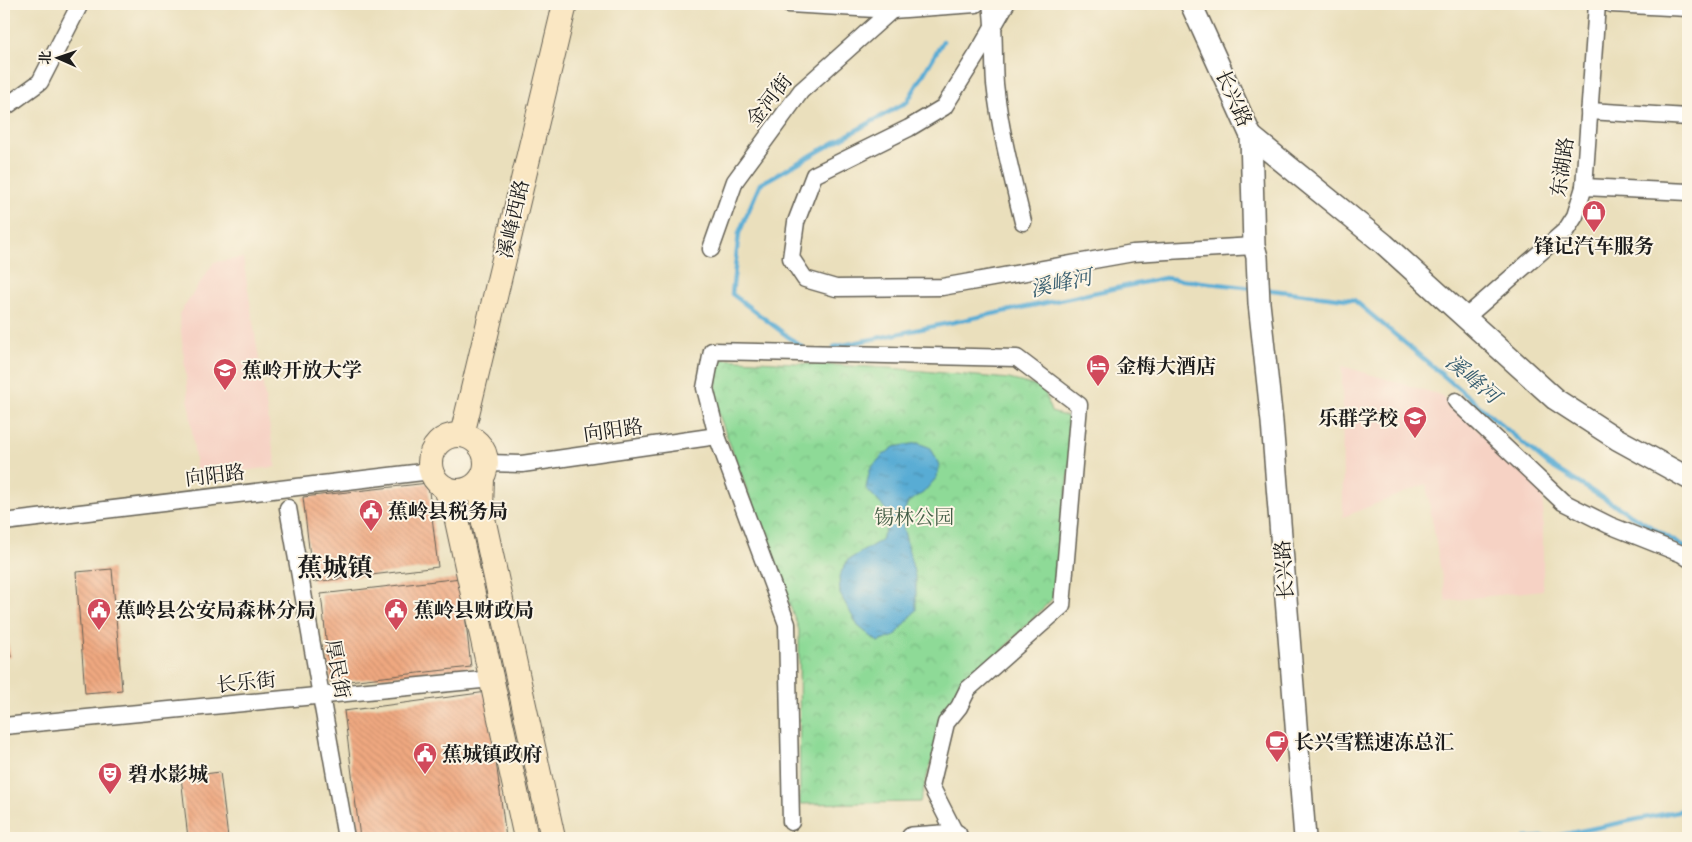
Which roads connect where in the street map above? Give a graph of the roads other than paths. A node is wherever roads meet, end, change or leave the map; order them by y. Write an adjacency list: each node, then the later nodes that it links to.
1 (80, 4): 13 (street)
2 (565, 4): 24 (main road, 溪峰西路)
3 (790, 4): 10 (street)
4 (976, 4): 10 (street)
5 (992, 4): 12 (street)
6 (1006, 4): 12 (street)
7 (1191, 4): 16 (street, 长兴路)
8 (1597, 4): 14 (street, 东湖路)
9 (1611, 4): 11 (street)
10 (895, 7): 20 (street, 金河街)
11 (1688, 8)
12 (994, 26): 19 (street); 21 (street)
13 (4, 108)
14 (1589, 111): 15 (street); 17 (street, 东湖路)
15 (1688, 117)
16 (1251, 136): 21 (street, 长兴路); 22 (street)
17 (1584, 187): 18 (street); 22 (street, 东湖路)
18 (1688, 192)
19 (1023, 222)
20 (711, 249)
21 (1255, 252): 42 (street, 长兴路)
22 (1465, 318): 28 (street)
23 (1456, 401): 32 (street)
24 (462, 435): 26 (main road); 27 (main road)
25 (717, 436): 27 (street, 向阳路); 36 (street); 37 (street)
26 (431, 471): 29 (main road); 31 (street, 向阳路)
27 (484, 471): 29 (main road); 40 (main road)
28 (1688, 478)
29 (446, 489): 33 (main road)
30 (288, 508): 34 (street, 厚民街)
31 (4, 522)
32 (1688, 558)
33 (492, 680): 34 (street, 长乐街); 39 (main road)
34 (321, 696): 35 (street, 长乐街); 38 (street, 厚民街)
35 (4, 726)
36 (791, 822)
37 (956, 835): 41 (street)
38 (346, 838)
39 (526, 838)
40 (553, 838)
41 (912, 838)
42 (1305, 838)

